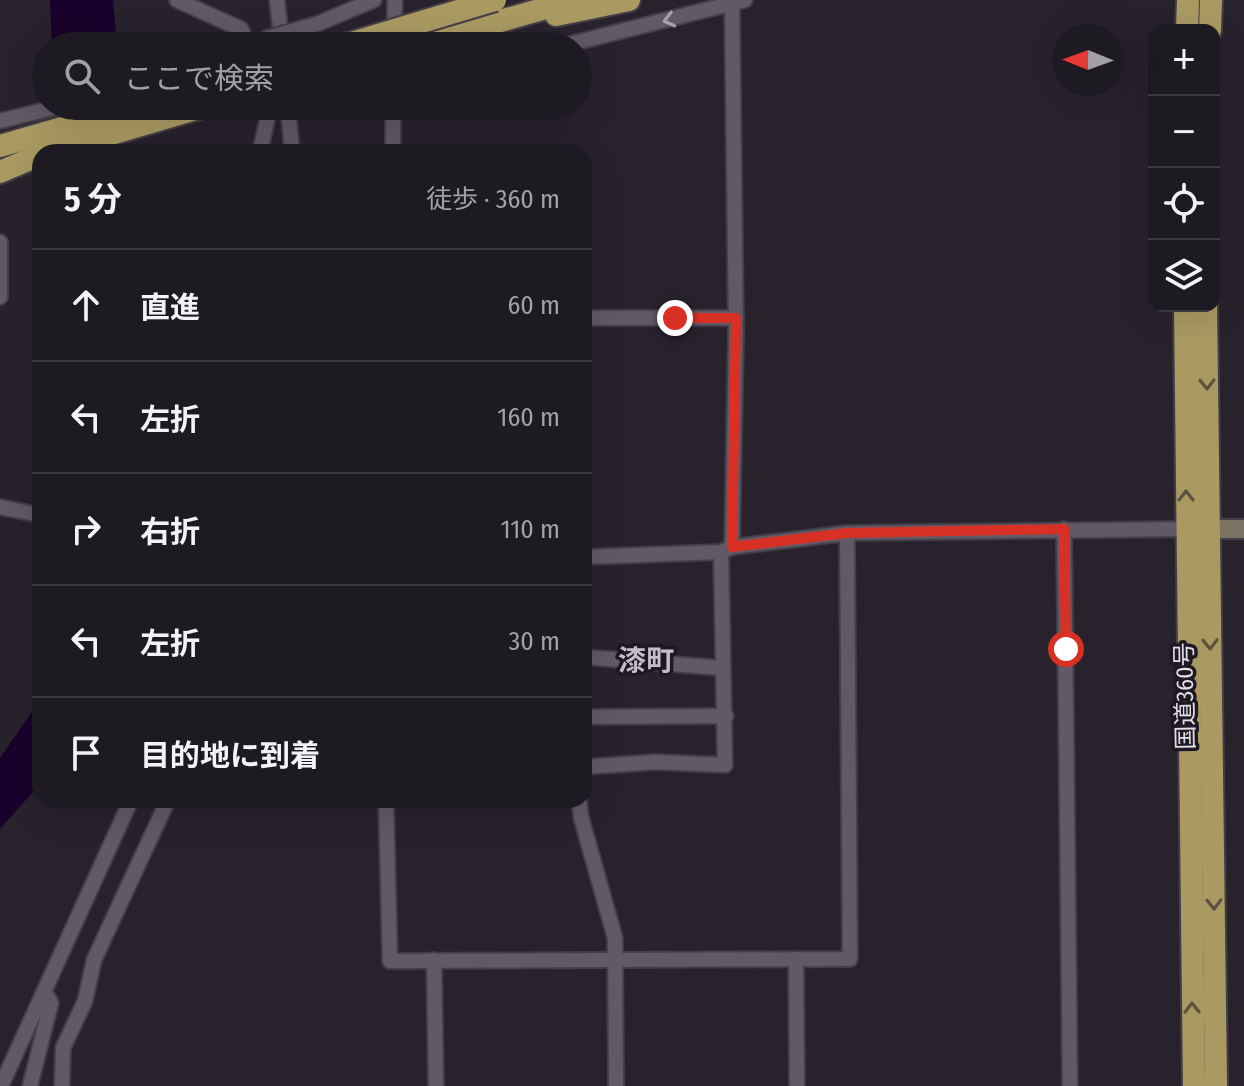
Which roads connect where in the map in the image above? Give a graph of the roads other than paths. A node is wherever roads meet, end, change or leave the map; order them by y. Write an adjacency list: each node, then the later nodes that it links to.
1 (177, 0): 14 (street)
2 (277, 0): 15 (street)
3 (374, 0): 16 (street, bridge)
4 (395, 0): 18 (street)
5 (495, 0): 17 (highway, bridge)
6 (574, 0): 11 (highway)
7 (629, 0): 11 (highway)
8 (1188, 0): 12 (highway)
9 (1211, 0): 13 (highway)
10 (736, 1): 20 (street, one-way to 20); 44 (street)
11 (518, 16): 19 (highway)
12 (1187, 24)
13 (1210, 24)
14 (243, 32)
15 (280, 32)
16 (288, 32)
17 (388, 32)
18 (394, 32)
19 (462, 32)
20 (592, 38)
21 (32, 113): 27 (street)
22 (105, 120): 29 (highway)
23 (159, 120): 30 (highway)
24 (267, 120): 31 (street)
25 (289, 120): 32 (street)
26 (393, 120): 33 (street)
27 (0, 121)
28 (0, 136): 35 (highway)
29 (49, 144)
30 (77, 144)
31 (262, 144)
32 (291, 144)
33 (393, 144)
34 (0, 146): 36 (highway)
35 (32, 147)
36 (32, 149)
37 (32, 152): 38 (highway)
38 (0, 169)
39 (0, 242): 40 (street)
40 (0, 297)
41 (1185, 312): 47 (highway, 国道360号, one-way to 41)
42 (1206, 312): 47 (highway, 国道360号, one-way to 47)
43 (592, 318): 44 (street)
44 (736, 318): 51 (street)
45 (0, 507): 46 (street)
46 (32, 513)
47 (1198, 528): 48 (street); 49 (main road); 73 (highway, 国道360号, one-way to 47); 74 (highway, 国道360号, one-way to 74)
48 (1064, 529): 50 (street); 72 (street)
49 (1244, 529)
50 (847, 533): 51 (street); 62 (street)
51 (726, 550): 52 (street); 54 (street)
52 (592, 557)
53 (592, 658): 54 (street)
54 (722, 668): 55 (street)
55 (726, 716): 56 (street); 57 (street)
56 (592, 717)
57 (592, 766)
58 (127, 808): 65 (street)
59 (164, 808): 68 (street)
60 (386, 808): 63 (street)
61 (580, 808): 64 (street)
62 (796, 959): 64 (street); 71 (street)
63 (434, 960): 64 (street); 69 (street)
64 (616, 960): 70 (street)
65 (44, 991): 66 (street); 67 (street)
66 (1, 1086)
67 (30, 1086)
68 (62, 1086)
69 (436, 1086)
70 (616, 1086)
71 (797, 1086)
72 (1070, 1086)
73 (1194, 1086)
74 (1216, 1086)

